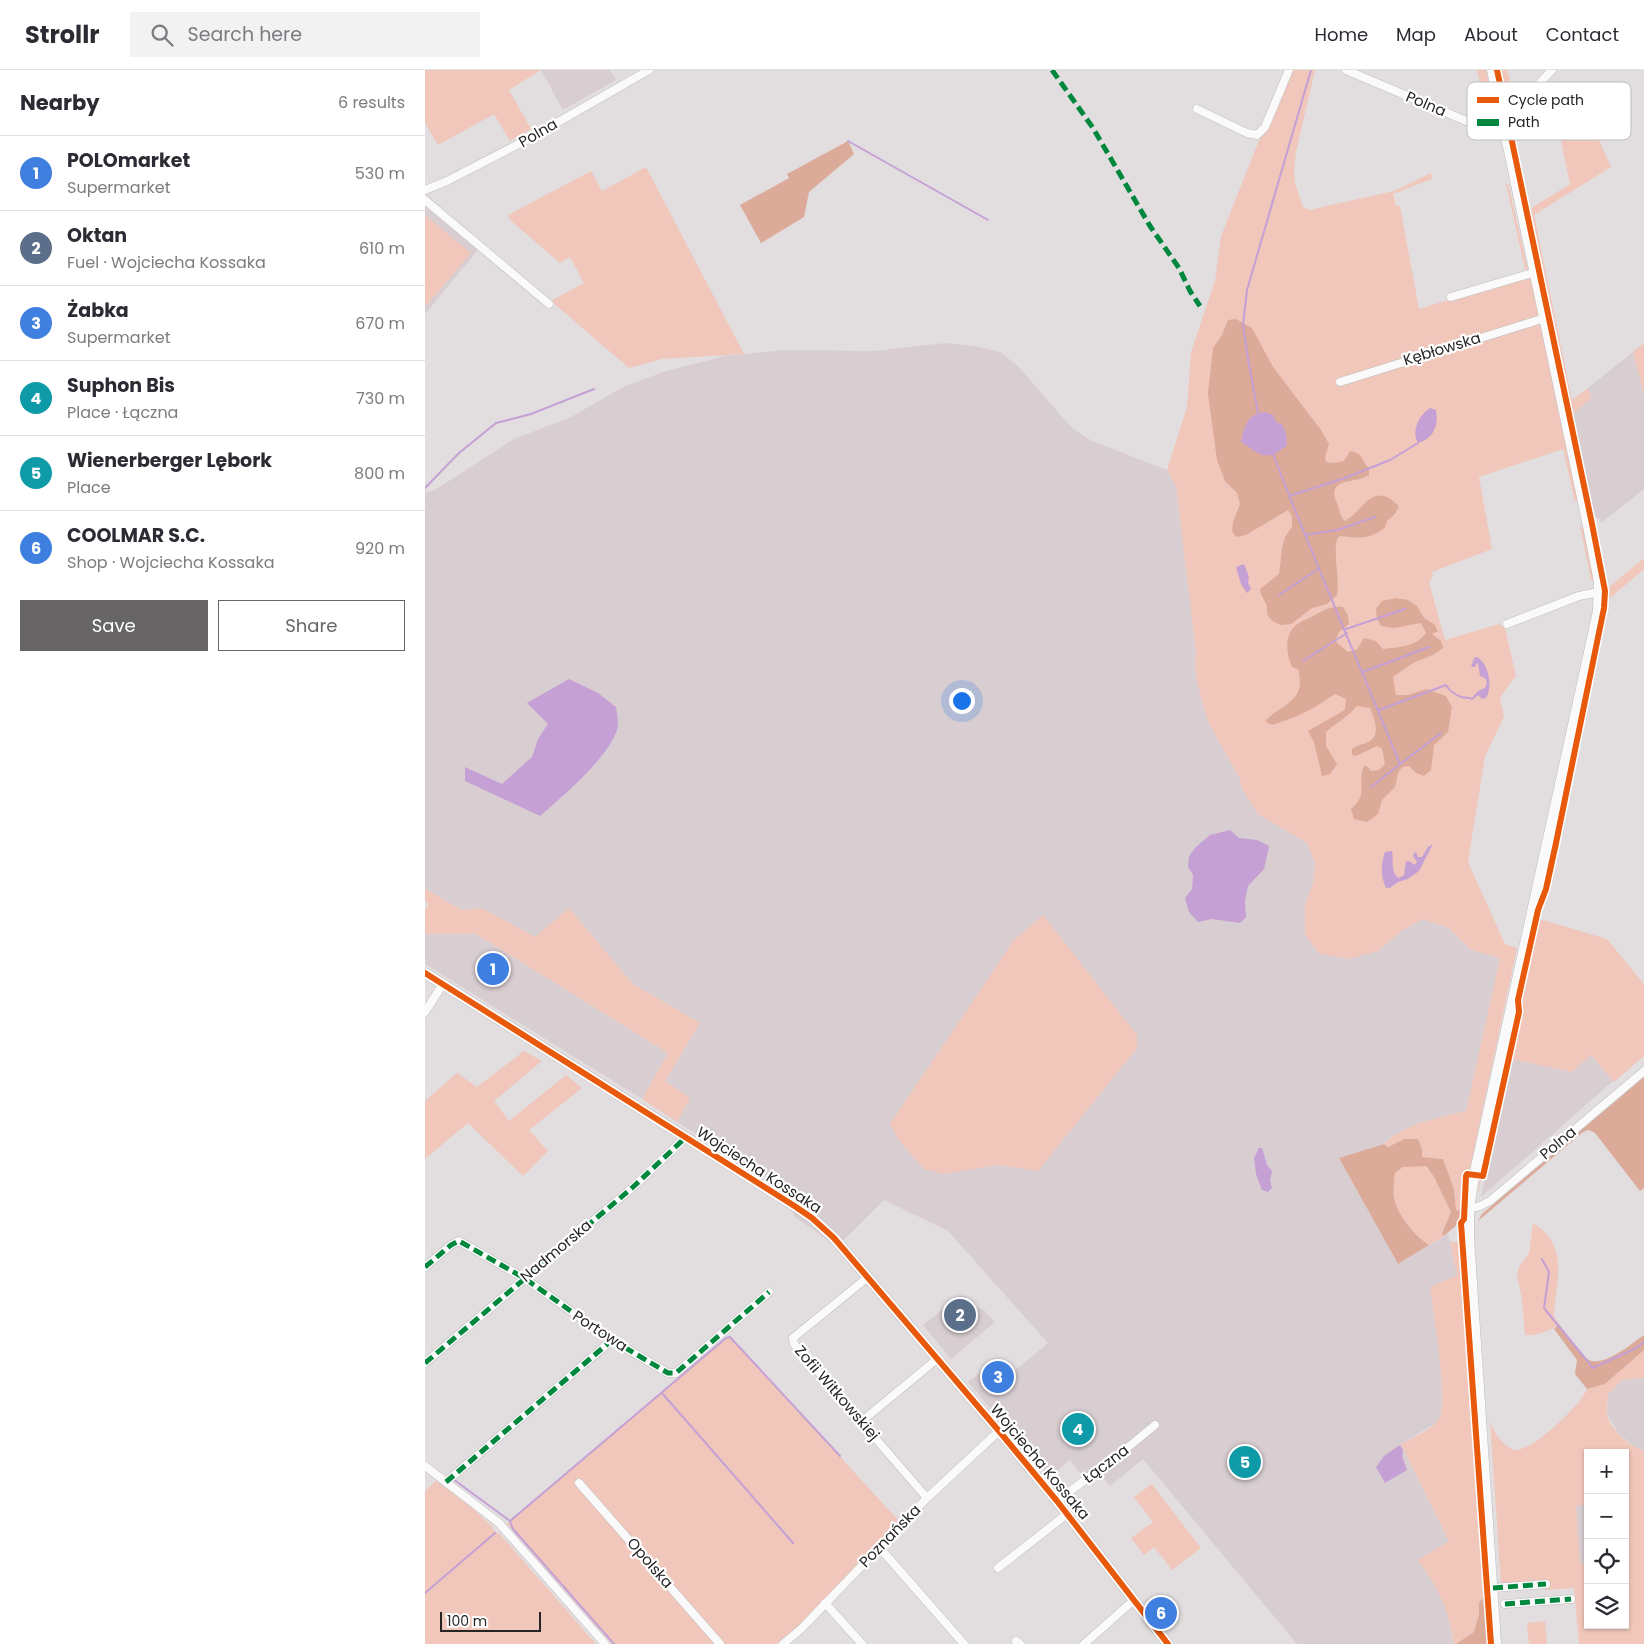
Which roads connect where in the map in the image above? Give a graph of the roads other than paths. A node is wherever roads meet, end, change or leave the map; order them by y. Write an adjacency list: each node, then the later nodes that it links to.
1 (649, 70): 9 (street, Polna)
2 (1289, 70): 6 (street)
3 (1346, 70): 7 (street, Polna)
4 (1552, 70): 5 (street)
5 (1541, 82)
6 (1197, 109)
7 (1467, 121)
8 (1507, 140): 14 (street)
9 (425, 190)
10 (425, 200): 13 (street)
11 (1529, 274): 12 (street)
12 (1451, 297)
13 (549, 304)
14 (1545, 318): 15 (street, Kębłowska); 16 (street)
15 (1340, 382)
16 (1599, 592): 17 (street); 23 (street)
17 (1507, 624)
18 (425, 973): 19 (street, Wojciecha Kossaka)
19 (443, 984): 20 (street); 22 (street, Wojciecha Kossaka)
20 (425, 1012)
21 (1644, 1071): 23 (street, Polna)
22 (686, 1137): 25 (street, Wojciecha Kossaka); 26 (street, Nadmorska)
23 (1469, 1209): 44 (street)
24 (425, 1268): 26 (street, Portowa)
25 (868, 1277): 29 (street, Wojciecha Kossaka); 31 (street, Zofii Witkowskiej)
26 (523, 1278): 28 (street, Portowa); 30 (street, Nadmorska)
27 (769, 1292): 28 (street, Portowa)
28 (612, 1340): 35 (street)
29 (937, 1359): 31 (street); 33 (street, Wojciecha Kossaka)
30 (425, 1363)
31 (862, 1421): 37 (street, Zofii Witkowskiej)
32 (1155, 1426): 38 (street, Łączna)
33 (999, 1431): 37 (street, Poznańska); 38 (street, Wojciecha Kossaka)
34 (425, 1466): 35 (street)
35 (446, 1482): 50 (street)
36 (579, 1483): 51 (street, Opolska)
37 (927, 1498): 40 (street, Poznańska)
38 (1057, 1500): 39 (street, Wojciecha Kossaka)
39 (1067, 1514): 41 (street, Wojciecha Kossaka); 46 (street, Wojciecha Kossaka)
40 (879, 1547): 48 (street, Poznańska); 54 (street)
41 (998, 1568)
42 (1546, 1584): 43 (street)
43 (1533, 1585): 44 (street); 47 (street)
44 (1493, 1588): 57 (street)
45 (1571, 1599): 47 (street)
46 (1134, 1600): 55 (street); 56 (street, Wojciecha Kossaka)
47 (1535, 1602): 49 (street)
48 (825, 1603): 52 (street, Poznańska); 53 (street)
49 (1505, 1604)
50 (605, 1644)
51 (720, 1644)
52 (783, 1644)
53 (862, 1644)
54 (964, 1644)
55 (1084, 1644)
56 (1168, 1644)
57 (1496, 1644)

